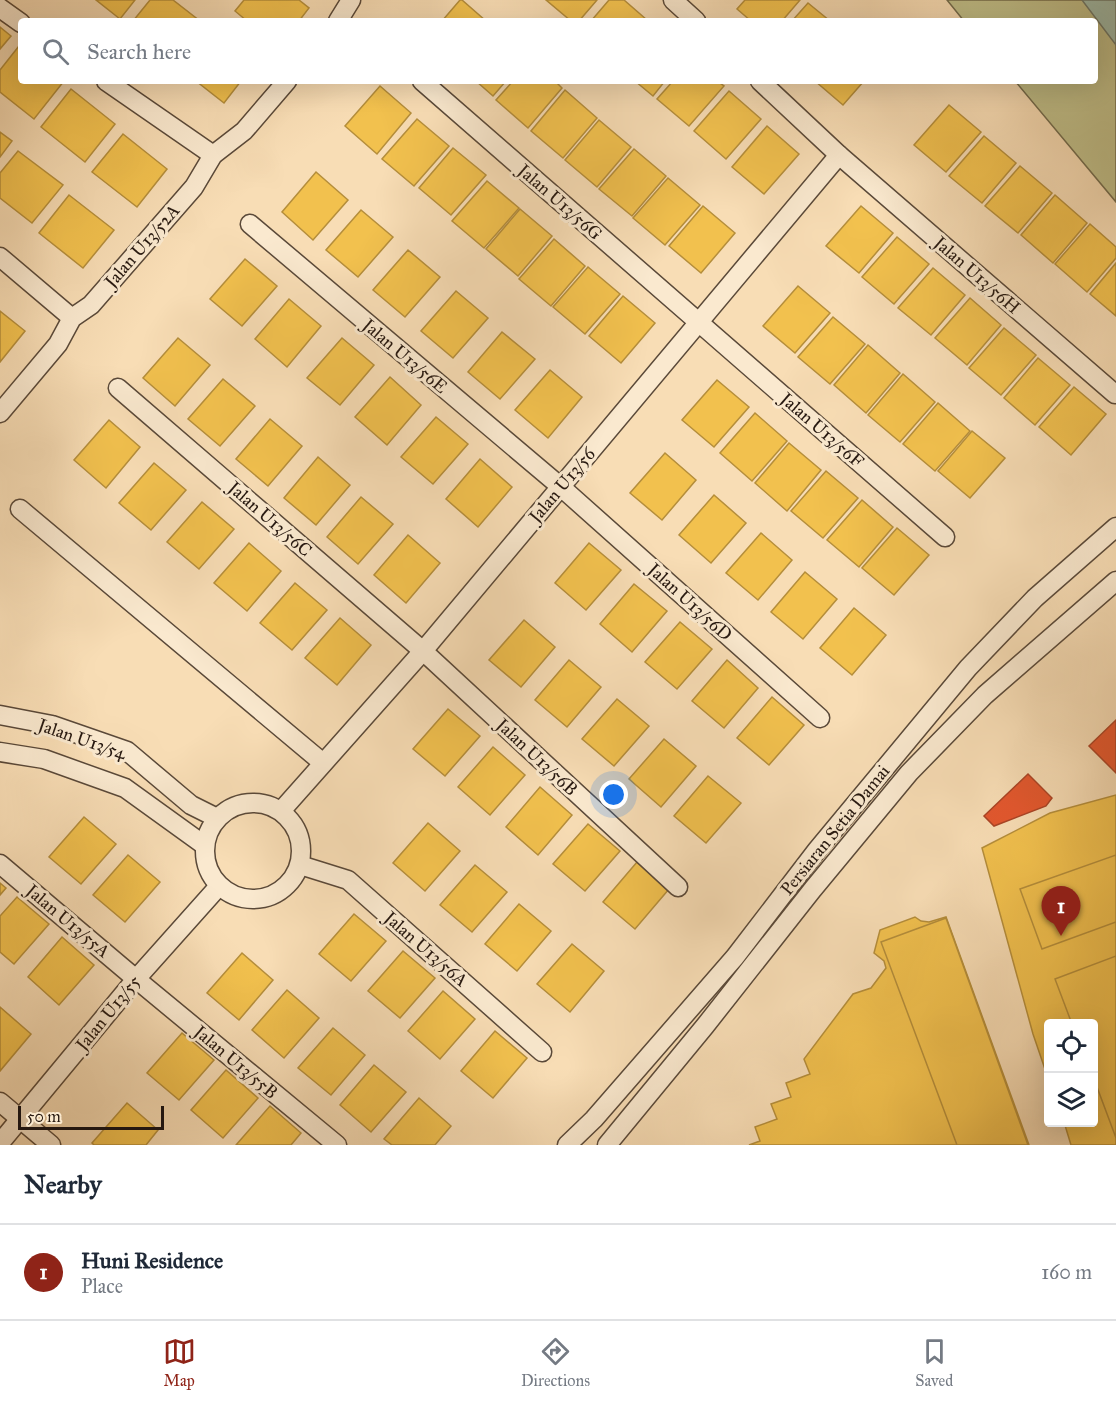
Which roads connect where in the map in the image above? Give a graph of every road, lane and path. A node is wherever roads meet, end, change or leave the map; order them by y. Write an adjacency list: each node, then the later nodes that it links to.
1 (351, 0): 4 (street)
2 (673, 0): 5 (street)
3 (0, 8): 6 (street)
4 (340, 18)
5 (693, 18)
6 (18, 21)
7 (110, 84): 11 (street)
8 (284, 84): 11 (street, Jalan U13/52A)
9 (425, 84): 16 (street, Jalan U13/56G)
10 (763, 84): 12 (street, Jalan U13/56H)
11 (213, 155): 15 (street, Jalan U13/52A)
12 (839, 155): 16 (street, Jalan U13/56); 18 (street, Jalan U13/56H)
13 (250, 224): 20 (street, Jalan U13/56E)
14 (0, 256): 15 (street)
15 (72, 318): 19 (street, Jalan U13/52A)
16 (699, 322): 20 (street, Jalan U13/56); 23 (street, Jalan U13/56F)
17 (118, 388): 25 (street, Jalan U13/56C)
18 (1116, 394)
19 (0, 413)
20 (561, 487): 25 (street, Jalan U13/56); 27 (street, Jalan U13/56D)
21 (20, 509): 29 (street)
22 (1116, 527): 44 (street, Persiaran Setia Damai)
23 (945, 537)
24 (1116, 581): 45 (street, Persiaran Setia Damai)
25 (423, 651): 29 (street, Jalan U13/56); 36 (street, Jalan U13/56B)
26 (0, 715): 31 (street, Jalan U13/54)
27 (820, 718)
28 (0, 752): 32 (street, Jalan U13/54)
29 (323, 763): 30 (street, Jalan U13/56)
30 (281, 811): 31 (street); 34 (street)
31 (217, 818): 32 (street)
32 (204, 845): 35 (street)
33 (0, 864): 37 (street, Jalan U13/55A)
34 (300, 865): 35 (street); 38 (street, Jalan U13/56A)
35 (219, 886): 37 (street, Jalan U13/55)
36 (678, 887)
37 (136, 979): 40 (street, Jalan U13/55); 43 (street, Jalan U13/55B)
38 (542, 1052)
39 (0, 1102): 40 (street)
40 (21, 1119): 41 (street, Jalan U13/55); 42 (street)
41 (0, 1143)
42 (51, 1145)
43 (337, 1145)
44 (567, 1145)
45 (607, 1145)

